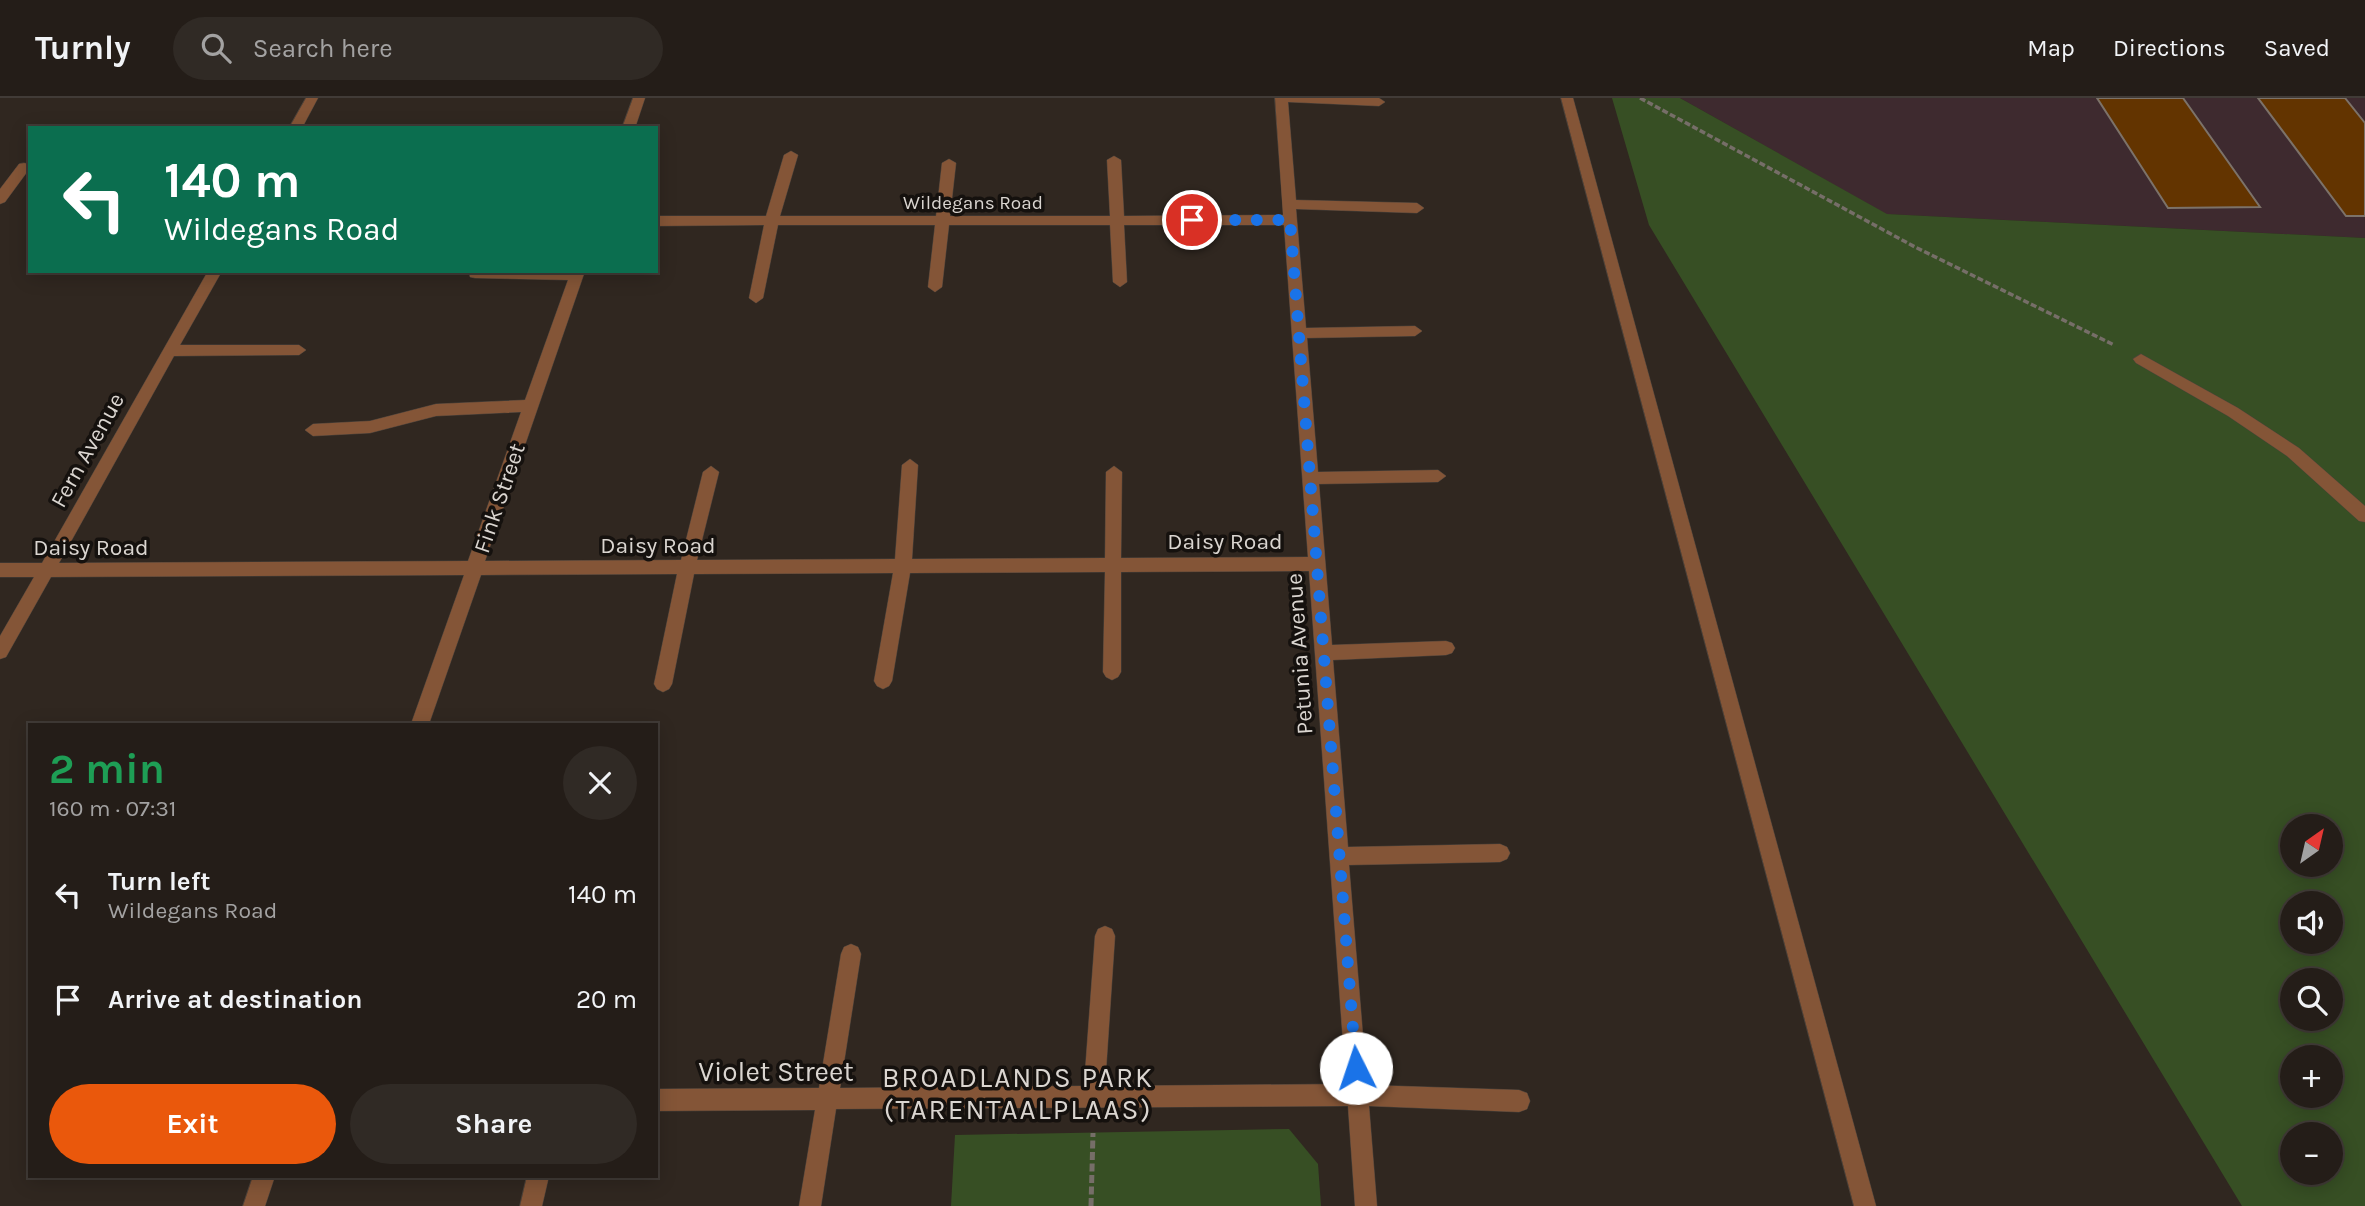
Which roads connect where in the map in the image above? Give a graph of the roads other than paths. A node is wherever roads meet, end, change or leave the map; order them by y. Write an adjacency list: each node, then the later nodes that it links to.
1 (312, 98): 6 (street)
2 (639, 98): 7 (street)
3 (1281, 98): 5 (street); 14 (street, Petunia Avenue)
4 (1567, 98): 67 (street)
5 (1379, 102)
6 (297, 126)
7 (629, 126)
8 (791, 155): 16 (street)
9 (1114, 160): 18 (street)
10 (949, 163): 17 (street)
11 (24, 167): 12 (street)
12 (0, 200)
13 (1417, 208): 14 (street, Wildegans Road)
14 (1289, 212): 18 (street, Wildegans Road); 26 (street, Petunia Avenue)
15 (658, 221): 16 (street, Wildegans Road)
16 (772, 221): 17 (street, Wildegans Road); 24 (street)
17 (944, 221): 18 (street, Wildegans Road); 23 (street)
18 (1119, 221): 22 (street)
19 (214, 273): 28 (street, Fern Avenue)
20 (475, 273): 21 (street)
21 (578, 273): 30 (street, Fink Street)
22 (1120, 282)
23 (936, 287)
24 (756, 298)
25 (1415, 331): 26 (street)
26 (1299, 333): 36 (street, Petunia Avenue)
27 (299, 350): 28 (street)
28 (170, 351): 42 (street, Fern Avenue)
29 (2141, 359): 37 (street)
30 (531, 406): 31 (street); 43 (street, Fink Street)
31 (313, 430)
32 (910, 465): 40 (street)
33 (711, 472): 41 (street)
34 (1114, 472): 39 (street)
35 (1438, 476): 36 (street)
36 (1310, 478): 38 (street, Petunia Avenue)
37 (2365, 516)
38 (1317, 564): 39 (street, Daisy Road); 47 (street, Petunia Avenue)
39 (1114, 565): 40 (street, Daisy Road); 48 (street)
40 (903, 566): 41 (street, Daisy Road); 49 (street)
41 (687, 568): 43 (street, Daisy Road); 50 (street)
42 (46, 569): 43 (street, Daisy Road); 44 (street, Daisy Road); 46 (street, Fern Avenue)
43 (474, 569): 51 (street, Fink Street)
44 (0, 570)
45 (1446, 648): 47 (street)
46 (0, 652)
47 (1324, 653): 53 (street, Petunia Avenue)
48 (1112, 672)
49 (883, 681)
50 (663, 684)
51 (421, 723)
52 (1500, 853): 53 (street)
53 (1339, 856): 56 (street, Petunia Avenue)
54 (1105, 936): 57 (street)
55 (851, 954): 58 (street)
56 (1358, 1095): 57 (street, Violet Street); 60 (street, Violet Street); 66 (street, Petunia Avenue)
57 (1094, 1097): 58 (street, Violet Street)
58 (829, 1099): 59 (street, Violet Street); 65 (street)
59 (658, 1100)
60 (1519, 1101)
61 (263, 1178): 63 (street)
62 (537, 1178): 64 (street)
63 (254, 1206)
64 (531, 1206)
65 (810, 1206)
66 (1366, 1206)
67 (1865, 1206)

